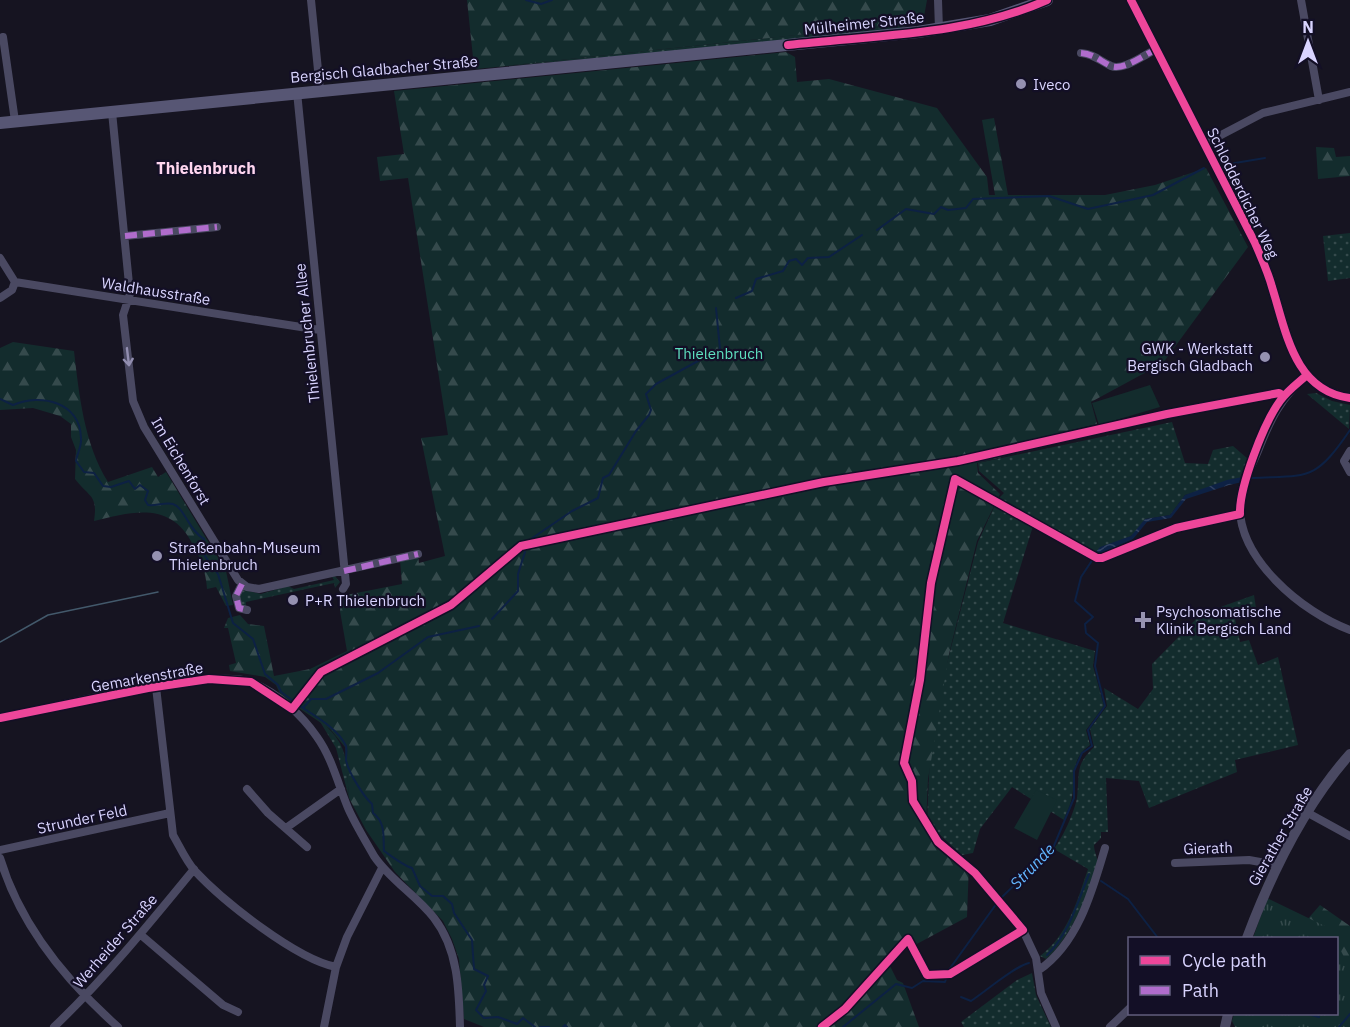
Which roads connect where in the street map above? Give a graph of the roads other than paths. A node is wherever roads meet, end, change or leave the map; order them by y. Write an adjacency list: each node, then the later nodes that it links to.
1 (311, 0): 11 (street)
2 (938, 0): 6 (street)
3 (1047, 0): 6 (main road, Mülheimer Straße)
4 (1131, 0): 9 (street, Schlodderdicher Weg)
5 (1301, 0): 14 (street)
6 (939, 29): 8 (main road, Mülheimer Straße)
7 (3, 37): 16 (street)
8 (756, 48): 11 (main road, Bergisch Gladbacher Straße)
9 (1155, 50): 10 (street); 18 (street, Schlodderdicher Weg)
10 (1081, 53)
11 (320, 90): 12 (main road, Bergisch Gladbacher Straße)
12 (297, 92): 15 (main road, Bergisch Gladbacher Straße); 25 (street, Thielenbrucher Allee)
13 (1350, 92): 14 (street)
14 (1319, 100): 18 (street)
15 (112, 112): 16 (main road, Bergisch Gladbacher Straße); 20 (street, Im Eichenforst)
16 (15, 121): 17 (main road, Bergisch Gladbacher Straße)
17 (0, 123)
18 (1204, 144): 26 (street, Schlodderdicher Weg)
19 (217, 227): 20 (street)
20 (125, 236): 24 (street, Im Eichenforst)
21 (0, 258): 22 (street)
22 (15, 282): 23 (street); 24 (street, Waldhausstraße)
23 (0, 298)
24 (129, 300): 25 (street, Waldhausstraße); 34 (street, Im Eichenforst, one-way to 34)
25 (320, 330): 33 (street, Thielenbrucher Allee)
26 (1307, 375): 27 (street); 31 (street)
27 (1350, 398)
28 (1350, 451): 29 (street)
29 (1350, 472)
30 (995, 502): 31 (street)
31 (1240, 514): 37 (street)
32 (418, 554): 33 (street)
33 (344, 571): 34 (street); 35 (street, Thielenbrucher Allee)
34 (242, 584): 36 (street)
35 (343, 589)
36 (247, 610)
37 (1350, 630)
38 (156, 687): 39 (street, Gemarkenstraße); 42 (street, Gemarkenstraße); 43 (street)
39 (0, 718)
40 (1350, 754): 44 (street, Gierather Straße)
41 (246, 789): 45 (street)
42 (341, 789): 45 (street); 53 (street, Gemarkenstraße)
43 (170, 813): 49 (street, Strunder Feld); 54 (street)
44 (1308, 813): 46 (street); 52 (street, Gierather Straße)
45 (286, 828): 47 (street)
46 (1350, 836)
47 (307, 847)
48 (1105, 848): 60 (street)
49 (0, 850)
50 (0, 858): 62 (street)
51 (1175, 863): 52 (street, Gierath)
52 (1277, 865): 58 (street, Gierather Straße)
53 (382, 868): 59 (street); 68 (street, Gemarkenstraße)
54 (194, 869): 57 (street, Werheider Straße); 59 (street)
55 (970, 869): 56 (street)
56 (1023, 930): 60 (street); 61 (street)
57 (141, 934): 62 (street, Werheider Straße); 64 (street)
58 (1248, 937)
59 (336, 967): 67 (street)
60 (1040, 970): 69 (street)
61 (927, 975)
62 (84, 998): 65 (street, Werheider Straße); 66 (street)
63 (1128, 1010): 70 (street)
64 (238, 1012)
65 (54, 1027)
66 (118, 1027)
67 (324, 1027)
68 (460, 1027)
69 (1056, 1027)
70 (1110, 1027)

